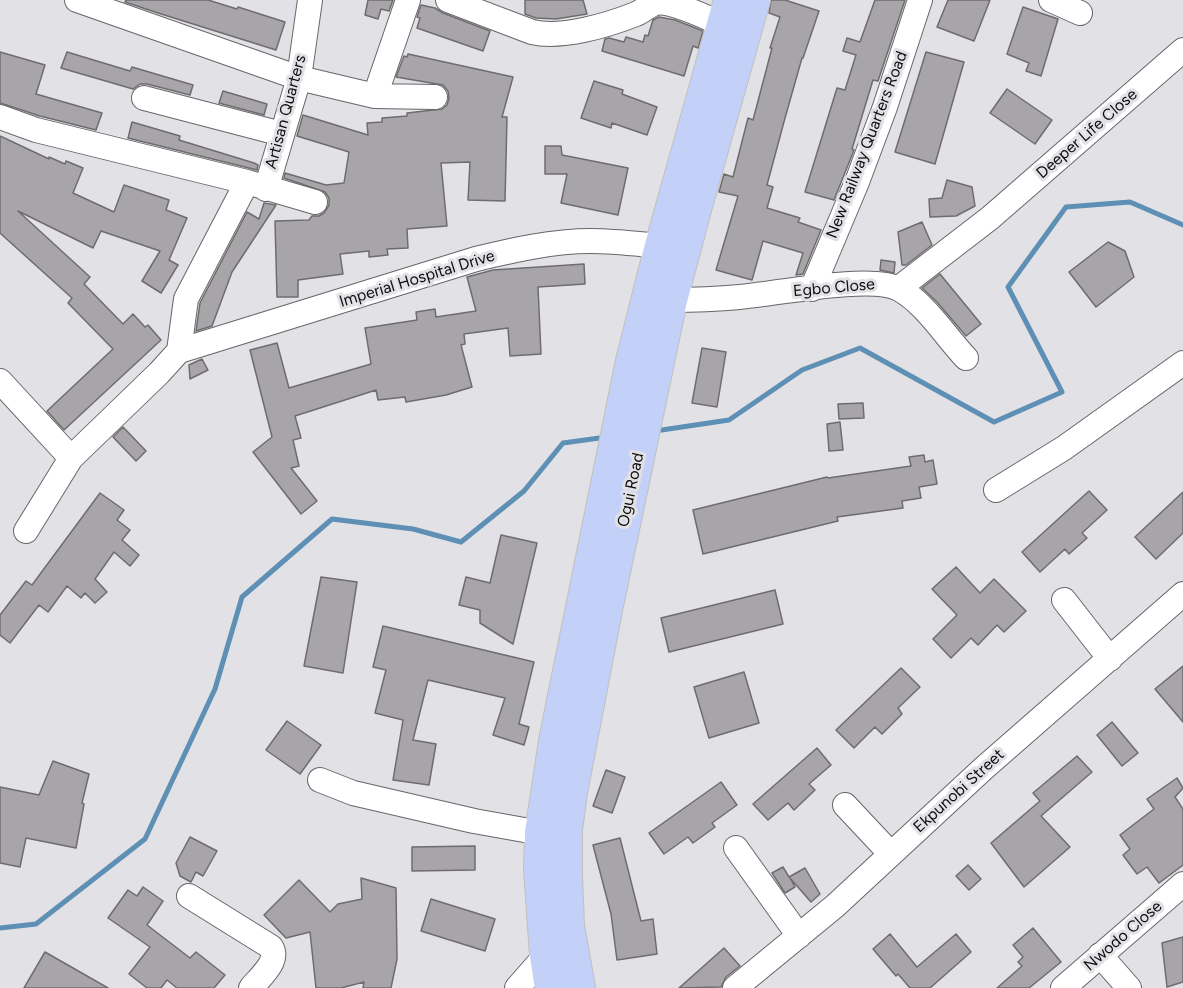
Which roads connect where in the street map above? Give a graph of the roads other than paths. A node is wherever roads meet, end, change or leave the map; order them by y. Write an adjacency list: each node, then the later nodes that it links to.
1 (77, 0): 11 (street)
2 (310, 0): 11 (street, Artisan Quarters)
3 (408, 0): 12 (street)
4 (448, 0): 8 (street)
5 (754, 0): 19 (main road, Ogui Road)
6 (920, 0): 22 (street, New Railway Quarters Road)
7 (1051, 0): 9 (street)
8 (726, 12): 19 (main road, Ogui Road)
9 (1080, 13)
10 (1183, 50): 21 (street, Deeper Life Close)
11 (299, 78): 12 (street); 16 (street, Artisan Quarters)
12 (375, 96): 13 (street)
13 (435, 97)
14 (144, 98): 16 (street)
15 (0, 117): 17 (street)
16 (282, 134): 17 (street, Artisan Quarters)
17 (257, 185): 18 (street); 24 (street, Artisan Quarters)
18 (315, 202)
19 (685, 203): 20 (main road, Ogui Road); 23 (main road, Ogui Road)
20 (661, 246): 24 (street, Imperial Hospital Drive); 28 (main road, Ogui Road)
21 (899, 288): 22 (street, Egbo Close); 25 (street, Egbo Close)
22 (812, 289): 23 (street, Egbo Close)
23 (672, 300): 28 (main road, Ogui Road)
24 (179, 351): 29 (street)
25 (966, 358)
26 (1183, 363): 30 (street)
27 (0, 381): 29 (street)
28 (630, 434): 35 (main road, Ogui Road)
29 (71, 458): 31 (street)
30 (996, 490)
31 (26, 531)
32 (1183, 594): 34 (street, Ekpunobi Street)
33 (1065, 600): 34 (street)
34 (1110, 659): 40 (street, Ekpunobi Street)
35 (567, 743): 38 (main road, Ogui Road); 49 (main road, Ogui Road)
36 (320, 780): 38 (street)
37 (845, 805): 40 (street)
38 (541, 833): 44 (main road, Ogui Road)
39 (736, 848): 43 (street)
40 (890, 853): 43 (street, Ekpunobi Street)
41 (1183, 884): 45 (street, Nwodo Close)
42 (189, 896): 46 (street)
43 (799, 936): 50 (street, Ekpunobi Street)
44 (546, 955): 47 (street); 48 (main road, Ogui Road)
45 (1100, 955): 51 (street, Nwodo Close); 52 (street)
46 (251, 988)
47 (517, 988)
48 (551, 988)
49 (579, 988)
50 (735, 988)
51 (1063, 988)
52 (1129, 988)

